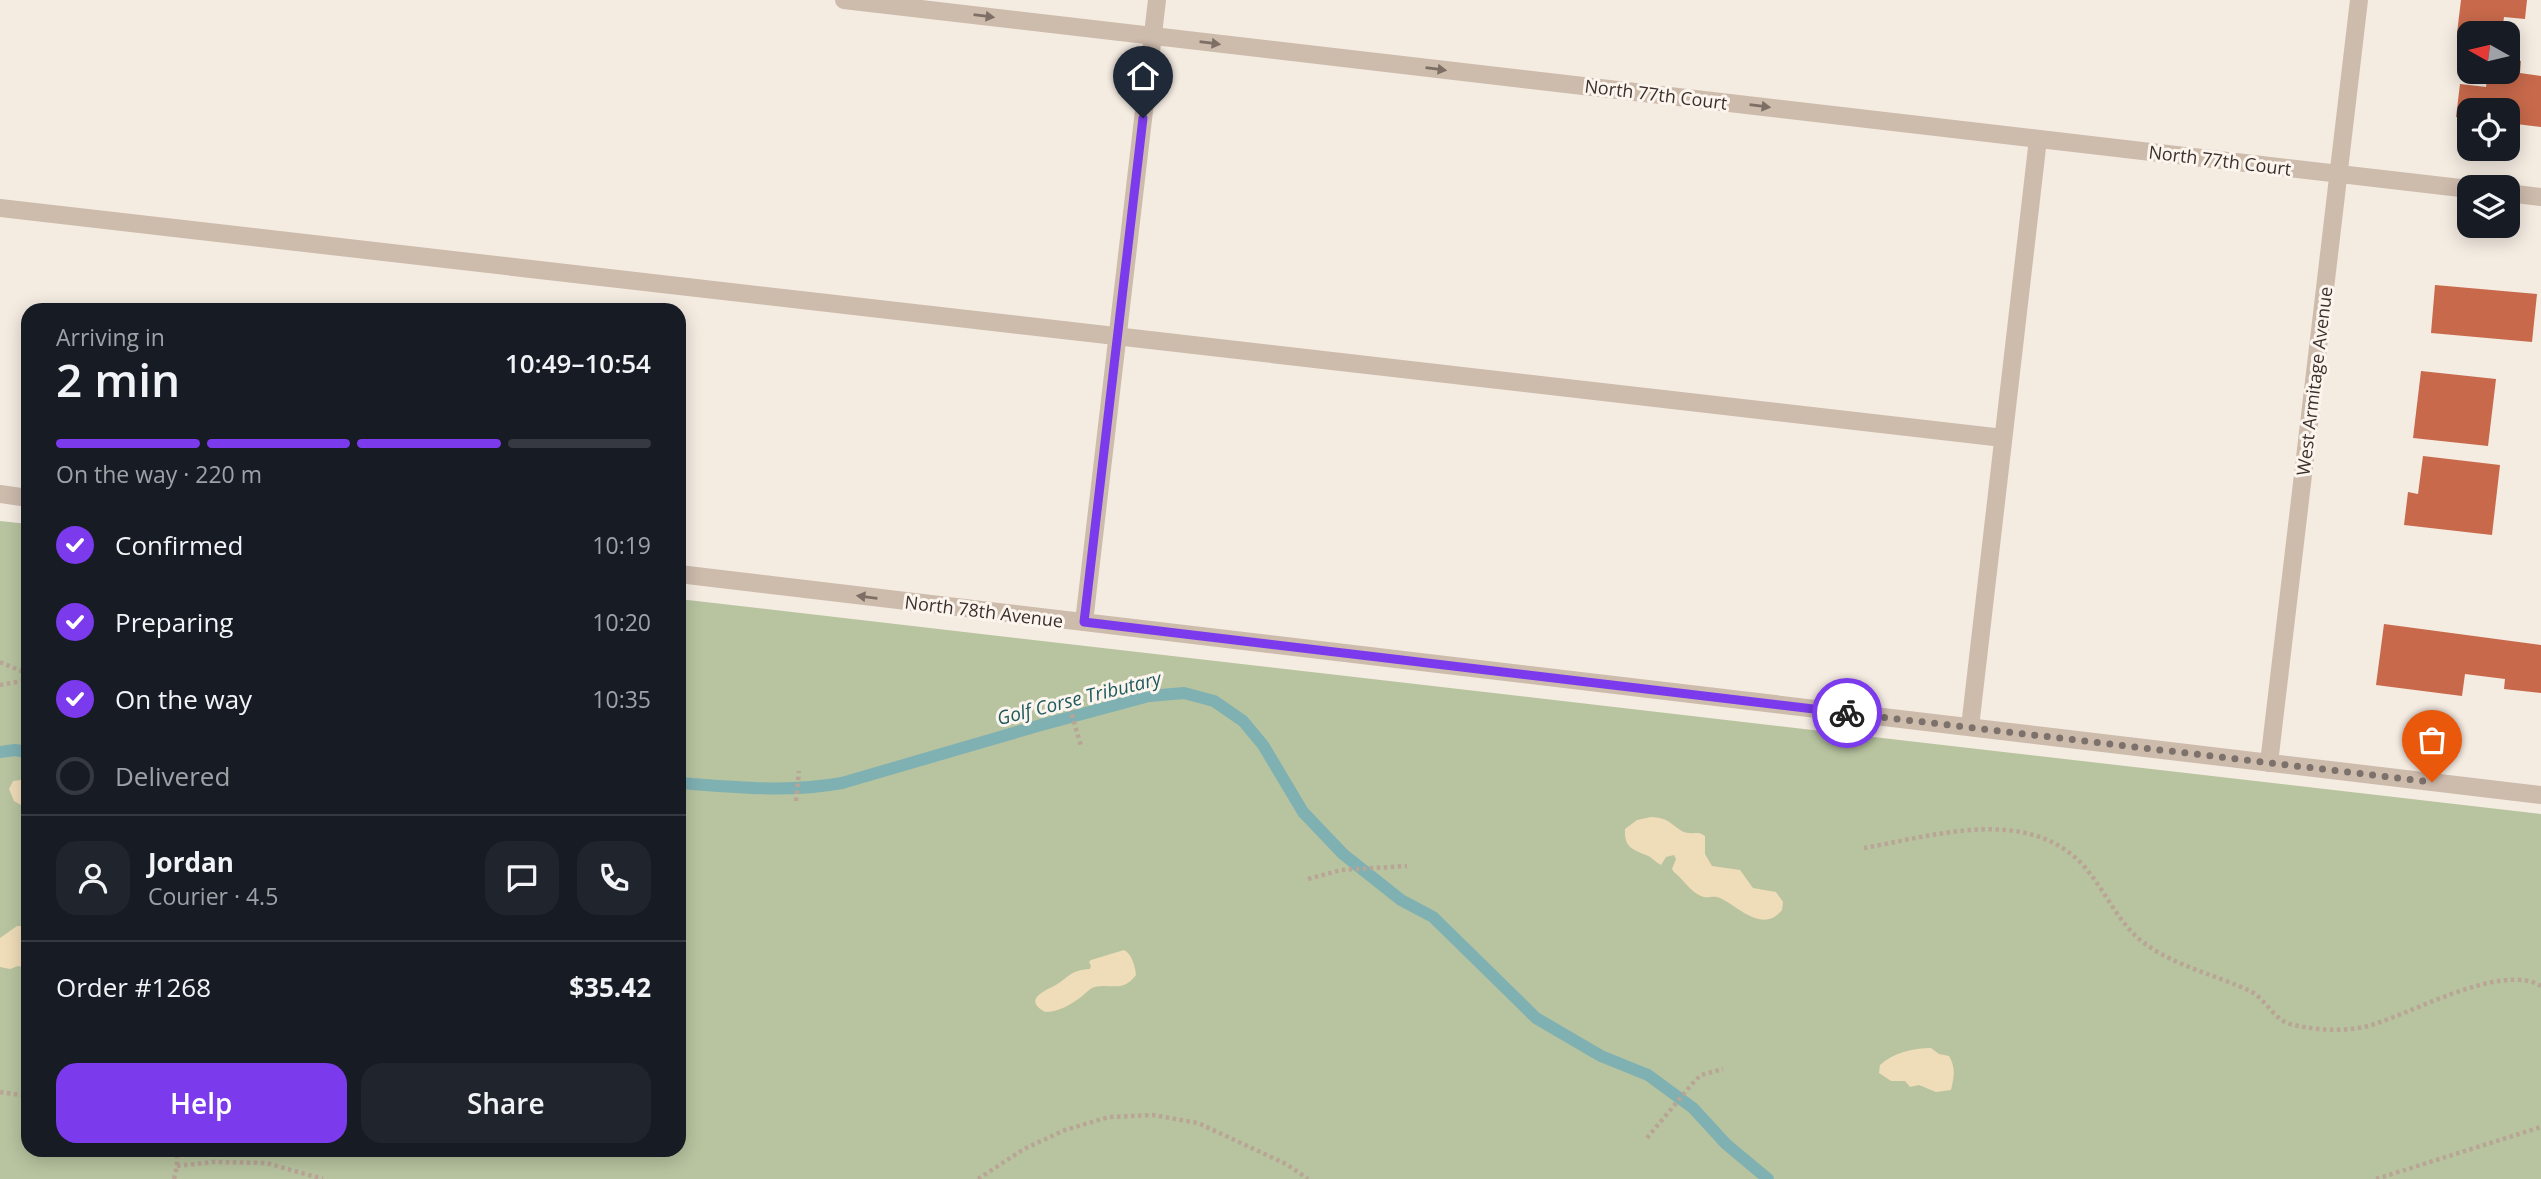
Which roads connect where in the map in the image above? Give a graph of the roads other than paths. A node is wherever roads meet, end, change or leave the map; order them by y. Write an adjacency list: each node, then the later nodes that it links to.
1 (844, 0): 4 (street, North 77th Court, one-way to 4)
2 (1157, 0): 4 (street)
3 (2358, 0): 6 (street, West Armitage Avenue)
4 (1153, 36): 5 (street, North 77th Court, one-way to 5); 11 (street)
5 (2038, 139): 6 (street, North 77th Court); 12 (street)
6 (2338, 174): 7 (street, North 77th Court); 18 (street, West Armitage Avenue)
7 (2457, 188)
8 (2520, 194): 9 (street)
9 (2541, 197)
10 (0, 208): 11 (street)
11 (1118, 336): 12 (street); 16 (street)
12 (2003, 438): 17 (street)
13 (0, 494): 14 (street)
14 (21, 497)
15 (686, 576): 16 (street, North 78th Avenue, one-way to 15)
16 (1084, 622): 17 (street, North 78th Avenue)
17 (1970, 727): 18 (street, North 78th Avenue)
18 (2269, 763): 19 (street, North 78th Avenue)
19 (2541, 794)

